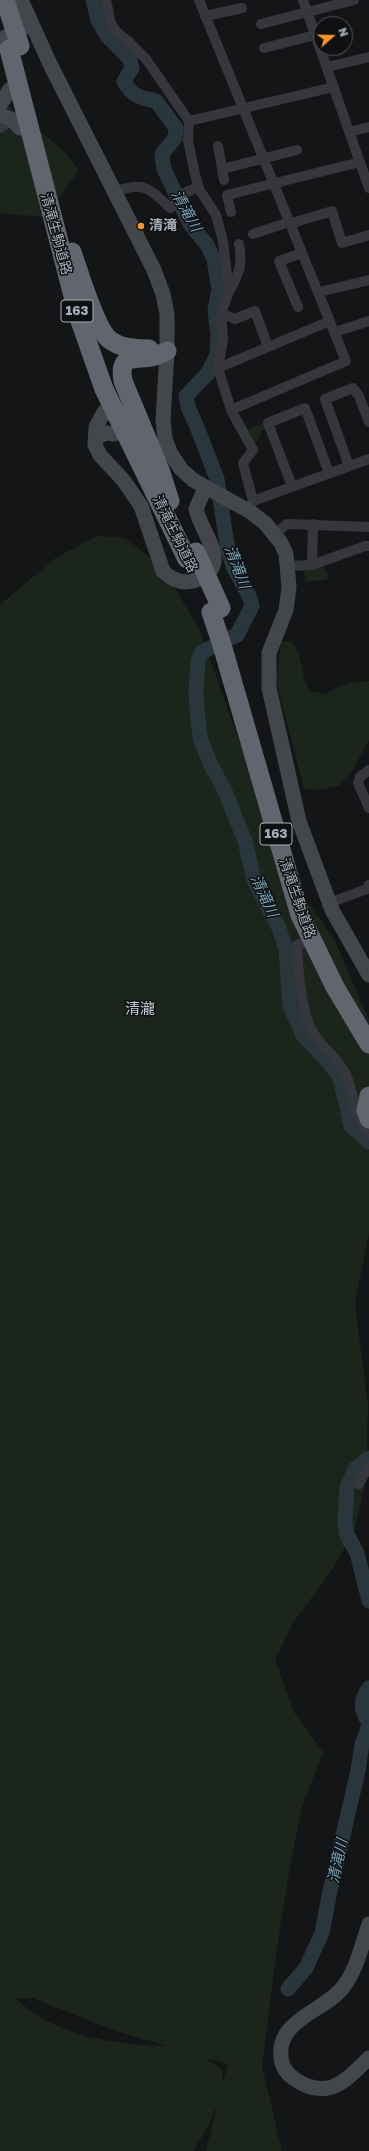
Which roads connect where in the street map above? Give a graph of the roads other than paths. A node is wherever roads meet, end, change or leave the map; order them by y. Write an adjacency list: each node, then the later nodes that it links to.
1 (18, 0): 11 (street); 15 (highway, 清滝生駒道路 / 163, bridge)
2 (106, 0): 24 (street)
3 (199, 0): 9 (street)
4 (302, 0): 8 (street)
5 (354, 0): 6 (street)
6 (333, 2): 8 (street)
7 (242, 8): 9 (street)
8 (307, 12): 12 (street); 13 (street)
9 (205, 16): 23 (street)
10 (0, 18): 15 (highway, 清滝生駒道路 / 163)
11 (32, 24): 15 (street); 37 (street)
12 (261, 24)
13 (313, 29)
14 (313, 36): 16 (street)
15 (7, 47): 21 (highway); 43 (highway, 清滝生駒道路 / 163); 69 (highway, 清滝生駒道路 / 163)
16 (264, 48)
17 (323, 56): 19 (street)
18 (369, 56): 19 (street)
19 (327, 67): 20 (street)
20 (334, 87): 23 (street); 27 (street)
21 (10, 89): 22 (street); 25 (highway)
22 (0, 105)
23 (243, 109): 24 (street); 30 (street)
24 (189, 121): 36 (street)
25 (6, 124): 58 (highway)
26 (369, 127): 27 (street)
27 (349, 132): 31 (street)
28 (218, 146): 32 (street)
29 (297, 150): 30 (street)
30 (263, 158): 32 (street); 35 (street)
31 (360, 162): 34 (street); 35 (street)
32 (222, 169): 33 (street)
33 (224, 180)
34 (368, 183)
35 (273, 184): 38 (street); 39 (street)
36 (199, 187): 37 (street); 46 (street)
37 (114, 192): 54 (street)
38 (231, 212)
39 (289, 223): 40 (street); 41 (street); 44 (street)
40 (252, 234)
41 (369, 235)
42 (239, 244): 46 (street)
43 (70, 245): 54 (highway); 64 (highway, 清滝生駒道路 / 163)
44 (302, 253): 47 (street); 48 (street)
45 (369, 280): 47 (street)
46 (229, 292): 49 (street)
47 (319, 292): 50 (street)
48 (298, 306)
49 (221, 313): 53 (street); 55 (street)
50 (330, 321): 52 (street); 53 (street)
51 (369, 321): 52 (street)
52 (334, 332): 56 (street)
53 (268, 347): 55 (street)
54 (167, 351): 63 (street); 64 (highway)
55 (218, 368): 56 (street)
56 (231, 410): 65 (street)
57 (369, 422): 60 (street)
58 (105, 436): 63 (street); 69 (highway)
59 (369, 459): 60 (street)
60 (349, 466): 61 (street)
61 (329, 474): 62 (street); 62 (street)
62 (292, 486): 65 (street)
63 (208, 490): 65 (street)
64 (170, 501): 71 (highway, 清滝生駒道路 / 163)
65 (247, 506): 68 (street)
66 (312, 524): 67 (street); 68 (street); 72 (street)
67 (369, 527)
68 (275, 534): 73 (street)
69 (178, 538): 71 (highway, 清滝生駒道路 / 163)
70 (369, 546): 72 (street)
71 (192, 555): 74 (highway, 清滝生駒道路 / 163)
72 (312, 565): 73 (street)
73 (288, 566): 79 (street)
74 (216, 610): 75 (highway, 清滝生駒道路 / 163); 83 (highway, 清滝生駒道路 / 163)
75 (256, 764): 80 (highway); 84 (highway, 清滝生駒道路 / 163)
76 (369, 770): 77 (street)
77 (369, 808)
78 (369, 885): 79 (street)
79 (329, 903): 81 (street)
80 (303, 943): 85 (highway); 88 (street)
81 (363, 956): 82 (street)
82 (369, 975)
83 (369, 1023)
84 (369, 1044)
85 (369, 1060)
86 (369, 1096): 87 (highway)
87 (369, 1119)
88 (369, 1133)
89 (369, 1465): 90 (street)
90 (359, 1484)
91 (369, 1924): 92 (street)
92 (369, 2058)

